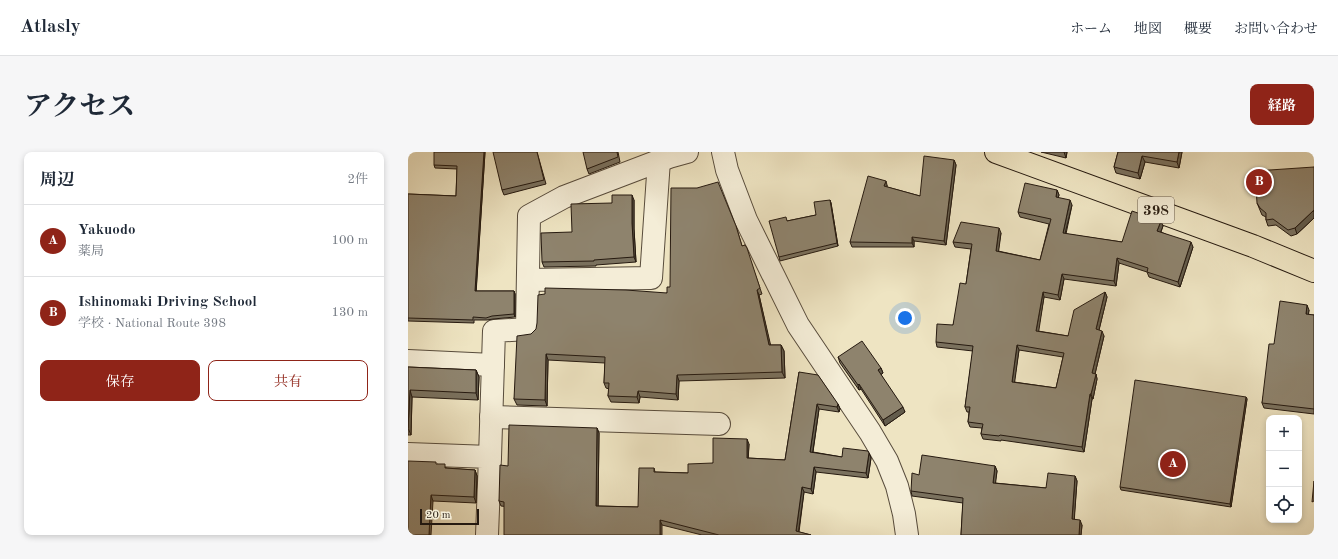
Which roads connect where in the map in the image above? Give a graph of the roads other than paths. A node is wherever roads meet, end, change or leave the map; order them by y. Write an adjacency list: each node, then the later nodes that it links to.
1 (687, 152): 4 (street)
2 (723, 152): 14 (street)
3 (996, 152): 5 (highway, 398)
4 (659, 160): 6 (street); 6 (street)
5 (1314, 271)
6 (528, 280): 8 (street)
7 (408, 361): 8 (street)
8 (493, 365): 9 (street)
9 (491, 417): 10 (street); 12 (street)
10 (719, 424)
11 (408, 454): 12 (street)
12 (490, 457): 13 (street)
13 (487, 535)
14 (907, 535)

